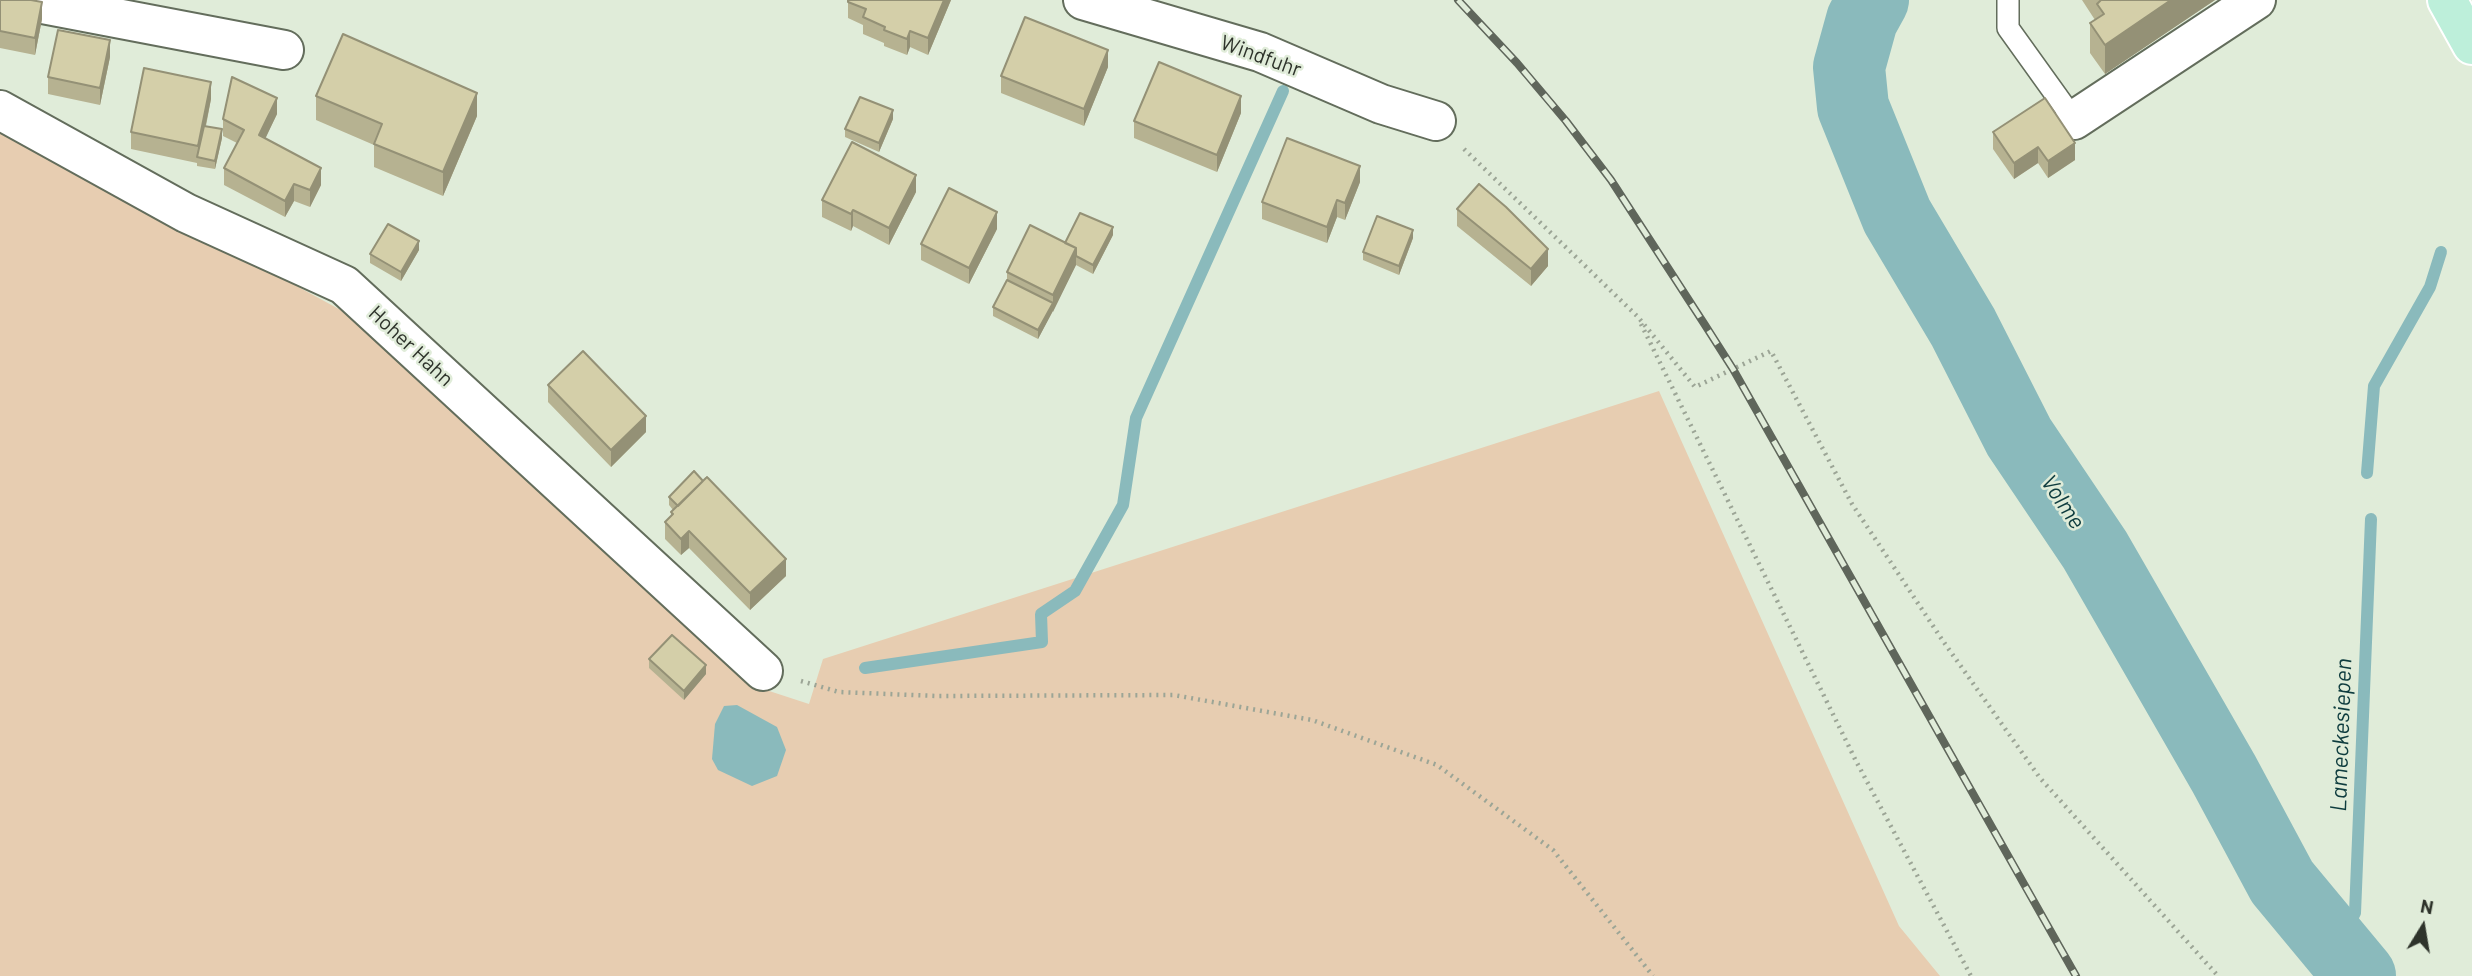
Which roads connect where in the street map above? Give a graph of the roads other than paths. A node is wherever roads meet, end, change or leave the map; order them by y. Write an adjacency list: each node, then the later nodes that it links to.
1 (22, 0): 7 (street)
2 (1083, 0): 10 (street, Windfuhr)
3 (2008, 0): 9 (lane)
4 (2256, 0): 9 (street)
5 (2447, 0): 6 (main road)
6 (2472, 45)
7 (284, 50)
8 (0, 110): 11 (street, Hoher Hahn)
9 (2074, 120)
10 (1436, 121)
11 (763, 671)

